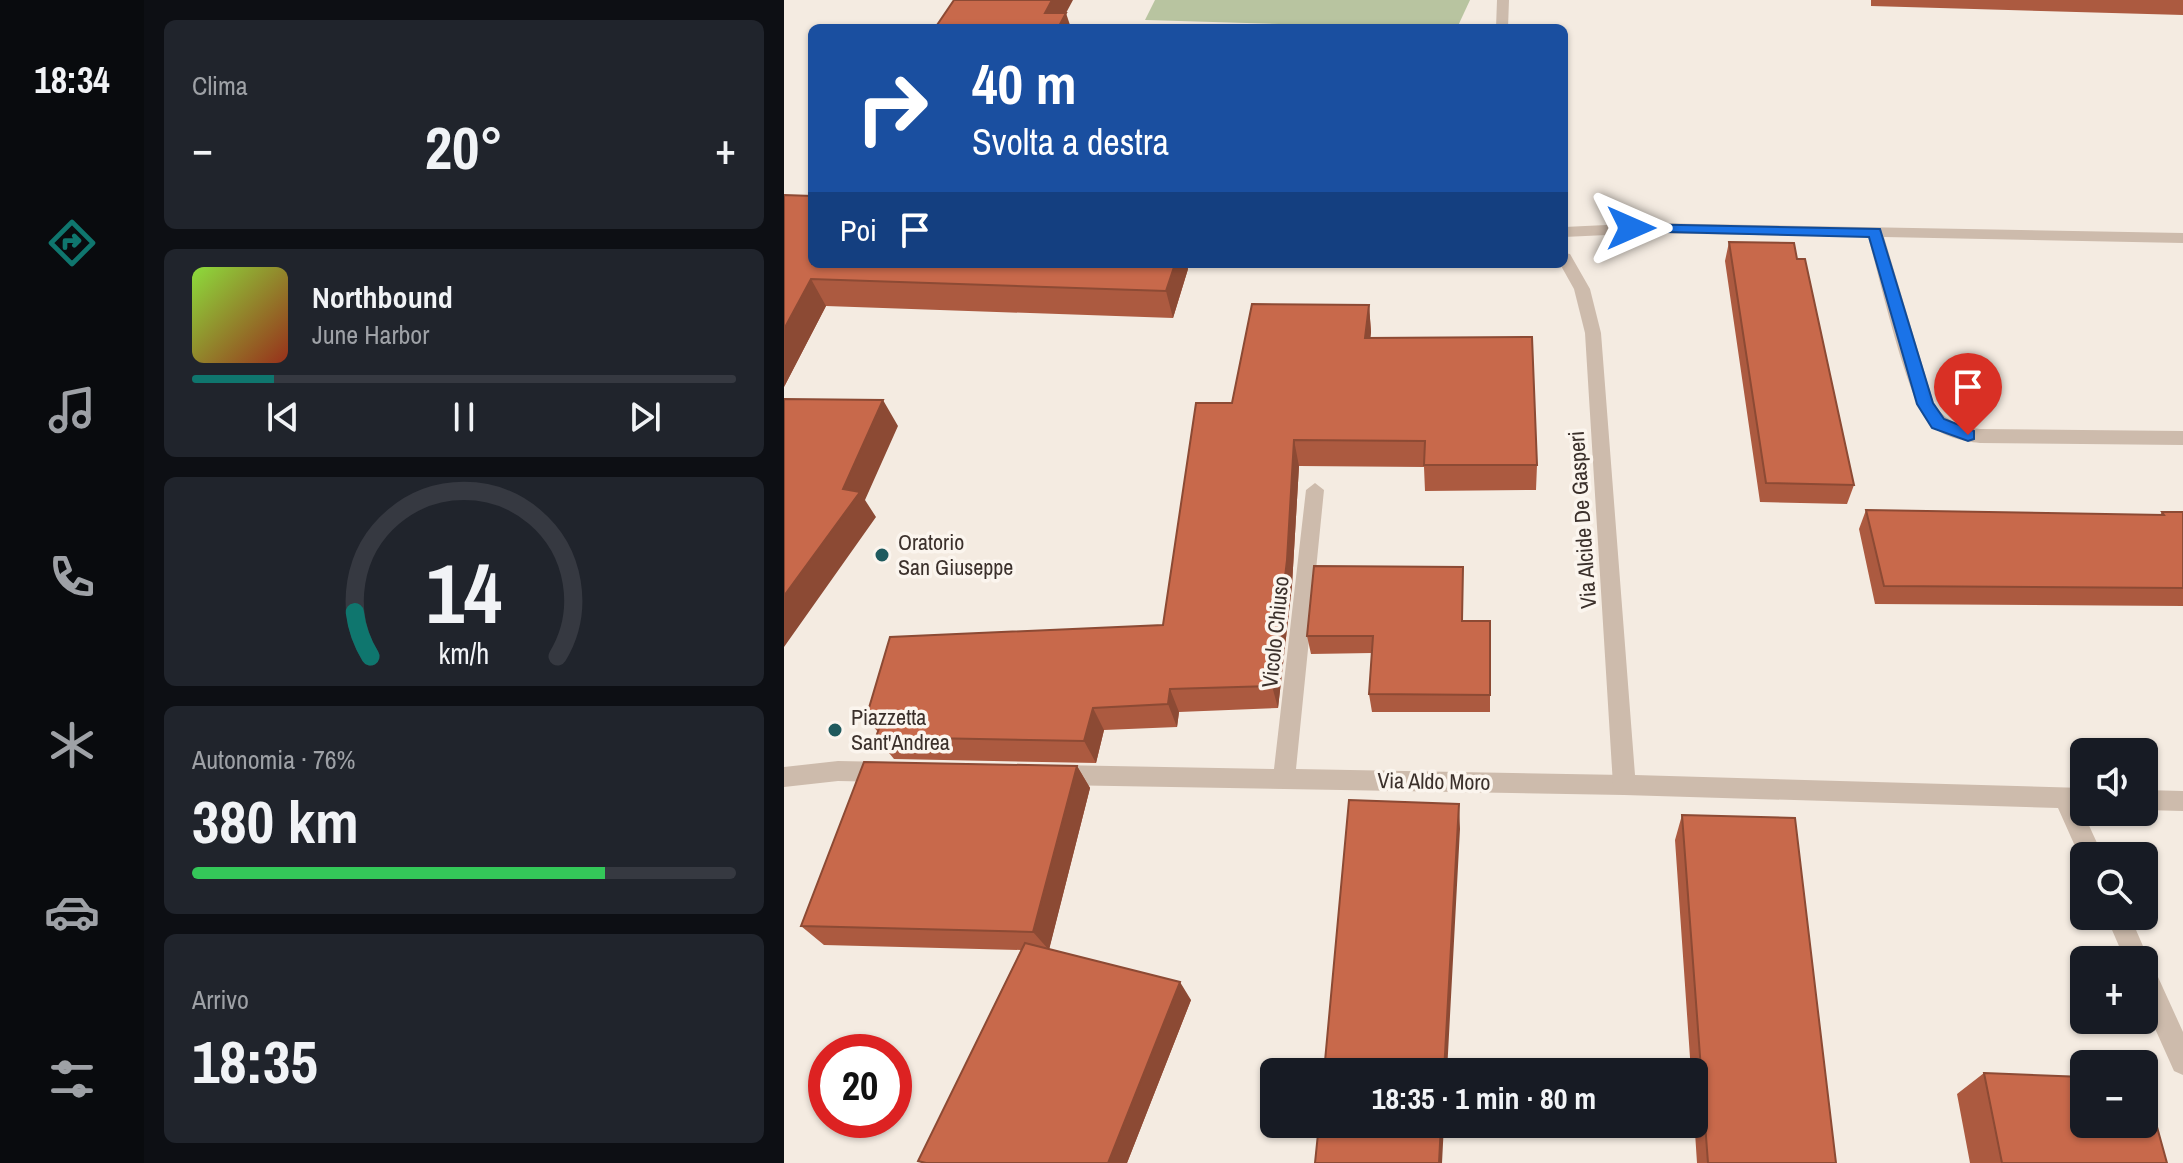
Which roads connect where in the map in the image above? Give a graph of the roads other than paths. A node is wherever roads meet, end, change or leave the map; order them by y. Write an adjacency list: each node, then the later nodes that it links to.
1 (1503, 0): 2 (street)
2 (1502, 24)
3 (1568, 232): 4 (street)
4 (1875, 233): 5 (street); 7 (street)
5 (2183, 238)
6 (1568, 265): 13 (street, Via Alcide De Gasperi)
7 (2183, 438)
8 (1315, 490): 12 (street, Vicolo Chiuso)
9 (917, 773): 11 (street)
10 (1029, 774): 12 (street, Via Aldo Moro)
11 (784, 777)
12 (1284, 779): 13 (street, Via Aldo Moro)
13 (1624, 785): 14 (street, Via Aldo Moro)
14 (2070, 798)
15 (2158, 800): 16 (street)
16 (2183, 801)
17 (2158, 1006): 18 (street)
18 (2183, 1062)

